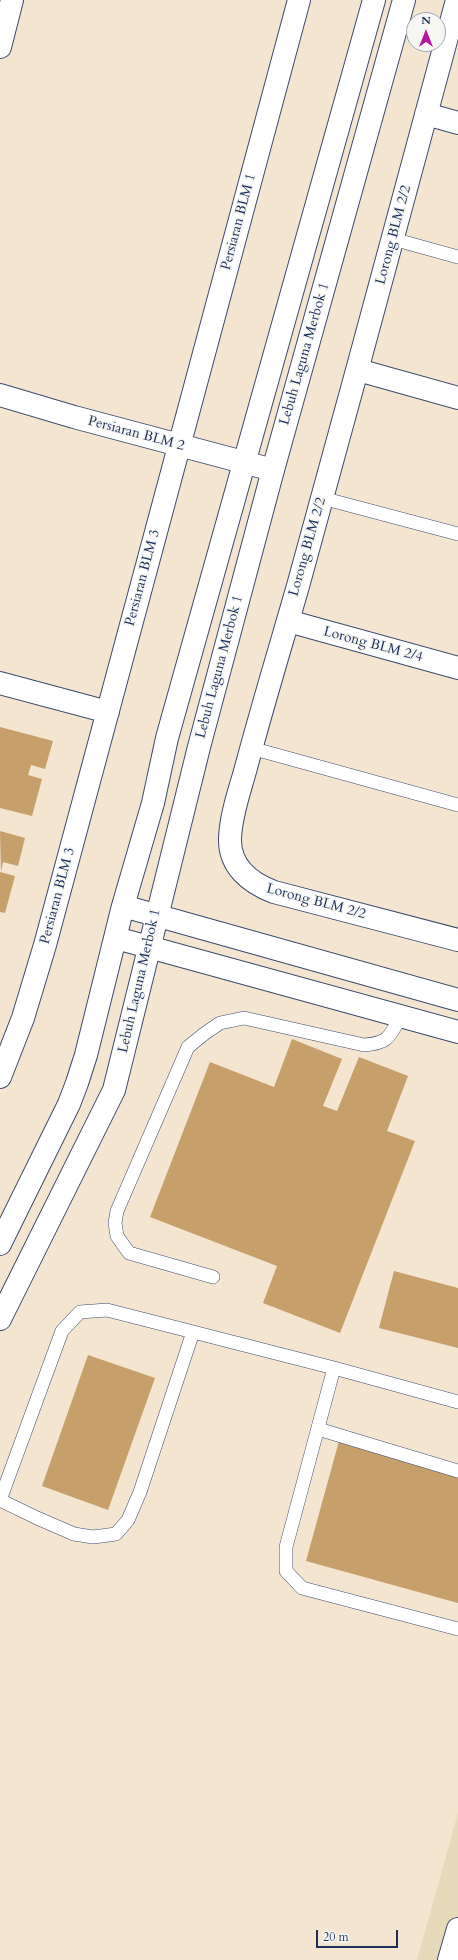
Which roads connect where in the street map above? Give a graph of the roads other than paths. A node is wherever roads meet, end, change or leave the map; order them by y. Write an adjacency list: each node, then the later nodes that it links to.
1 (12, 0): 6 (street)
2 (299, 0): 14 (street, Persiaran BLM 1)
3 (374, 0): 15 (street, Lebuh Laguna Merbok 1)
4 (404, 0): 16 (street, Lebuh Laguna Merbok 1)
5 (458, 0): 7 (street, Lorong BLM 2/2)
6 (0, 47)
7 (426, 114): 8 (street); 9 (street, Lorong BLM 2/2)
8 (458, 123)
9 (393, 238): 10 (lane); 11 (street, Lorong BLM 2/2)
10 (458, 257)
11 (358, 370): 13 (street); 17 (street, Lorong BLM 2/2)
12 (0, 395): 14 (street, Persiaran BLM 2)
13 (458, 398)
14 (179, 445): 15 (street, Persiaran BLM 2); 22 (street, Persiaran BLM 3)
15 (244, 462): 16 (street, Persiaran BLM 2); 25 (street, Lebuh Laguna Merbok 1)
16 (273, 470): 26 (street, Lebuh Laguna Merbok 1)
17 (322, 498): 18 (lane); 19 (street, Lorong BLM 2/2)
18 (458, 534)
19 (288, 621): 20 (street, Lorong BLM 2/4); 23 (street, Lorong BLM 2/2)
20 (458, 668)
21 (0, 683): 22 (street)
22 (108, 712): 33 (street, Persiaran BLM 3)
23 (251, 748): 24 (lane); 28 (street, Lorong BLM 2/2)
24 (458, 804)
25 (123, 906): 26 (street); 27 (street, Lebuh Laguna Merbok 1)
26 (156, 915): 29 (street, Lebuh Laguna Merbok 1); 30 (street)
27 (116, 938): 29 (street); 34 (street, Lebuh Laguna Merbok 1)
28 (458, 940)
29 (148, 946): 31 (street); 36 (street, Lebuh Laguna Merbok 1)
30 (458, 1000)
31 (401, 1016): 32 (street); 35 (lane)
32 (458, 1032)
33 (0, 1077)
34 (0, 1244)
35 (213, 1277)
36 (0, 1319)
37 (193, 1332): 37 (lane); 38 (lane)
38 (334, 1368): 39 (lane); 40 (lane)
39 (458, 1402)
40 (318, 1429): 41 (lane); 42 (lane)
41 (458, 1471)
42 (458, 1629)
43 (458, 1928): 44 (street)
44 (449, 1960)

